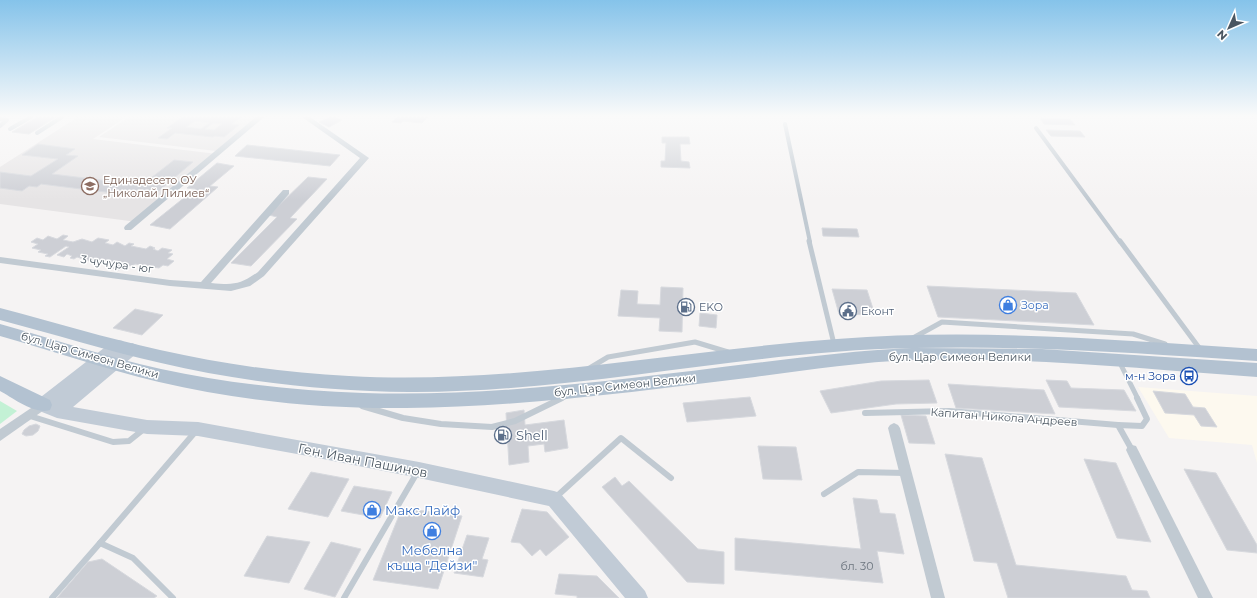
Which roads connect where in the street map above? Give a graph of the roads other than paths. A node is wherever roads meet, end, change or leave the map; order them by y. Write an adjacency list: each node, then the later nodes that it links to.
1 (227, 145): 6 (street)
2 (346, 145): 8 (street, 3 чучура - юг)
3 (789, 145): 11 (lane)
4 (1048, 145): 13 (lane)
5 (286, 192): 8 (street)
6 (128, 228)
7 (0, 260): 8 (street, 3 чучура - юг)
8 (203, 286)
9 (0, 314): 12 (main road, бул. Цар Симеон Велики)
10 (0, 330): 16 (main road, бул. Цар Симеон Велики)
11 (835, 345): 13 (main road, бул. Цар Симеон Велики); 18 (main road, бул. Цар Симеон Велики)
12 (125, 347): 16 (street); 18 (main road, бул. Цар Симеон Велики)
13 (1194, 352): 14 (main road, бул. Цар Симеон Велики)
14 (1257, 355)
15 (1119, 361): 17 (main road, бул. Цар Симеон Велики); 18 (main road, бул. Цар Симеон Велики); 23 (lane, Капитан Никола Андреев)
16 (107, 362): 20 (main road, бул. Цар Симеон Велики); 21 (street)
17 (1257, 370)
18 (579, 382): 20 (main road, бул. Цар Симеон Велики); 20 (lane)
19 (0, 383): 21 (main road)
20 (340, 399)
21 (43, 411): 24 (street, Ген. Иван Пашинов); 24 (lane); 27 (street)
22 (865, 413): 23 (lane, Капитан Никола Андреев)
23 (1118, 425): 28 (lane)
24 (147, 427): 26 (street, Ген. Иван Пашинов)
25 (894, 428): 30 (street)
26 (198, 429): 29 (street, Ген. Иван Пашинов); 34 (lane)
27 (1, 433)
28 (1132, 450): 40 (street)
29 (419, 470): 33 (street, Ген. Иван Пашинов); 37 (lane)
30 (906, 473): 32 (lane); 39 (street)
31 (671, 478): 33 (lane)
32 (824, 494)
33 (554, 499): 38 (street)
34 (100, 543): 35 (lane); 36 (lane)
35 (170, 597)
36 (52, 598)
37 (344, 598)
38 (638, 598)
39 (938, 598)
40 (1206, 598)

